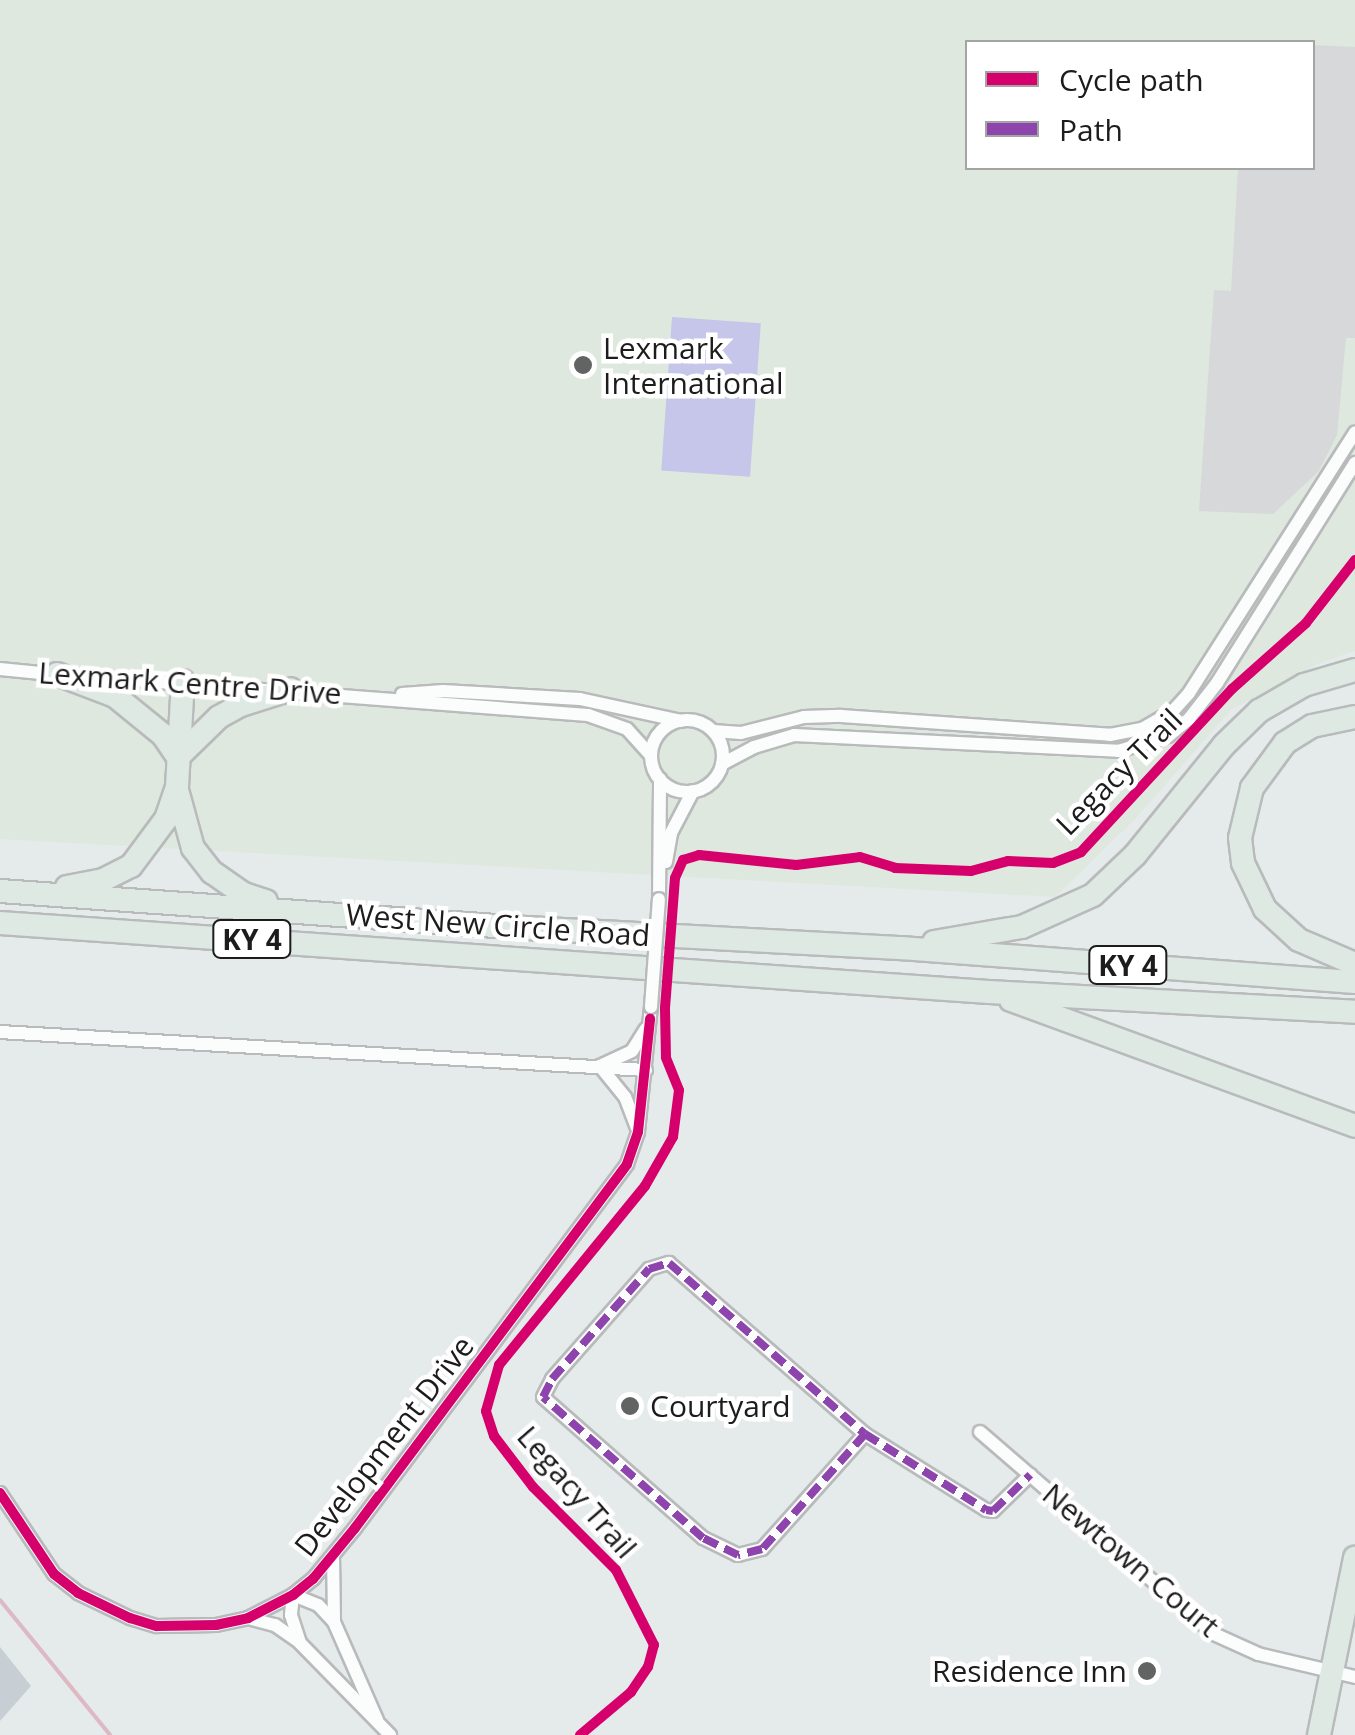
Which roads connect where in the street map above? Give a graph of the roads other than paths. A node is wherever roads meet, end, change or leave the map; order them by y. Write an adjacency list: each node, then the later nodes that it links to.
1 (1355, 432): 11 (street)
2 (1355, 464): 14 (street)
3 (0, 669): 5 (street, Lexmark Centre Drive)
4 (1355, 670): 25 (highway)
5 (57, 674): 6 (street, Lexmark Centre Drive); 13 (highway)
6 (183, 682): 7 (street, Lexmark Centre Drive); 13 (highway)
7 (290, 689): 8 (street, Lexmark Centre Drive); 13 (highway)
8 (380, 696): 10 (street, Lexmark Centre Drive); 12 (street, Lexmark Centre Drive)
9 (1355, 717): 26 (highway)
10 (682, 720): 11 (street); 12 (street)
11 (713, 731): 14 (street)
12 (652, 756): 15 (street)
13 (178, 757): 16 (highway)
14 (722, 764): 17 (street)
15 (660, 779): 17 (street); 22 (street, Development Drive)
16 (177, 787): 18 (highway); 19 (highway)
17 (693, 792): 22 (street, Development Drive)
18 (150, 845): 19 (highway); 21 (highway)
19 (193, 848): 23 (highway)
20 (0, 891): 21 (highway, West New Circle Road / KY 4)
21 (36, 893): 23 (highway, West New Circle Road / KY 4)
22 (659, 899): 29 (street, Development Drive, bridge)
23 (306, 913): 25 (highway, West New Circle Road / KY 4)
24 (0, 923): 28 (highway, West New Circle Road / KY 4)
25 (900, 948): 27 (highway, West New Circle Road / KY 4)
26 (1355, 964)
27 (1355, 982)
28 (988, 992): 30 (highway, West New Circle Road / KY 4); 34 (highway)
29 (651, 1007): 32 (street); 33 (street, Development Drive)
30 (1355, 1012)
31 (0, 1032): 32 (street)
32 (600, 1066): 33 (street); 35 (street)
33 (646, 1070): 35 (street, Development Drive)
34 (1355, 1126)
35 (638, 1132): 40 (street, Development Drive)
36 (980, 1432): 38 (street, Newtown Court)
37 (865, 1434): 37 (street); 38 (street)
38 (1030, 1476): 46 (street, Newtown Court)
39 (0, 1493): 43 (street, Development Drive)
40 (334, 1555): 42 (street, Development Drive); 44 (street)
41 (1355, 1558): 46 (highway)
42 (293, 1595): 43 (street, Development Drive); 44 (street); 45 (street)
43 (248, 1618): 45 (street)
44 (334, 1622): 47 (street)
45 (300, 1643): 47 (street)
46 (1344, 1675): 49 (highway)
47 (377, 1720): 48 (street)
48 (390, 1735)
49 (1319, 1735)

